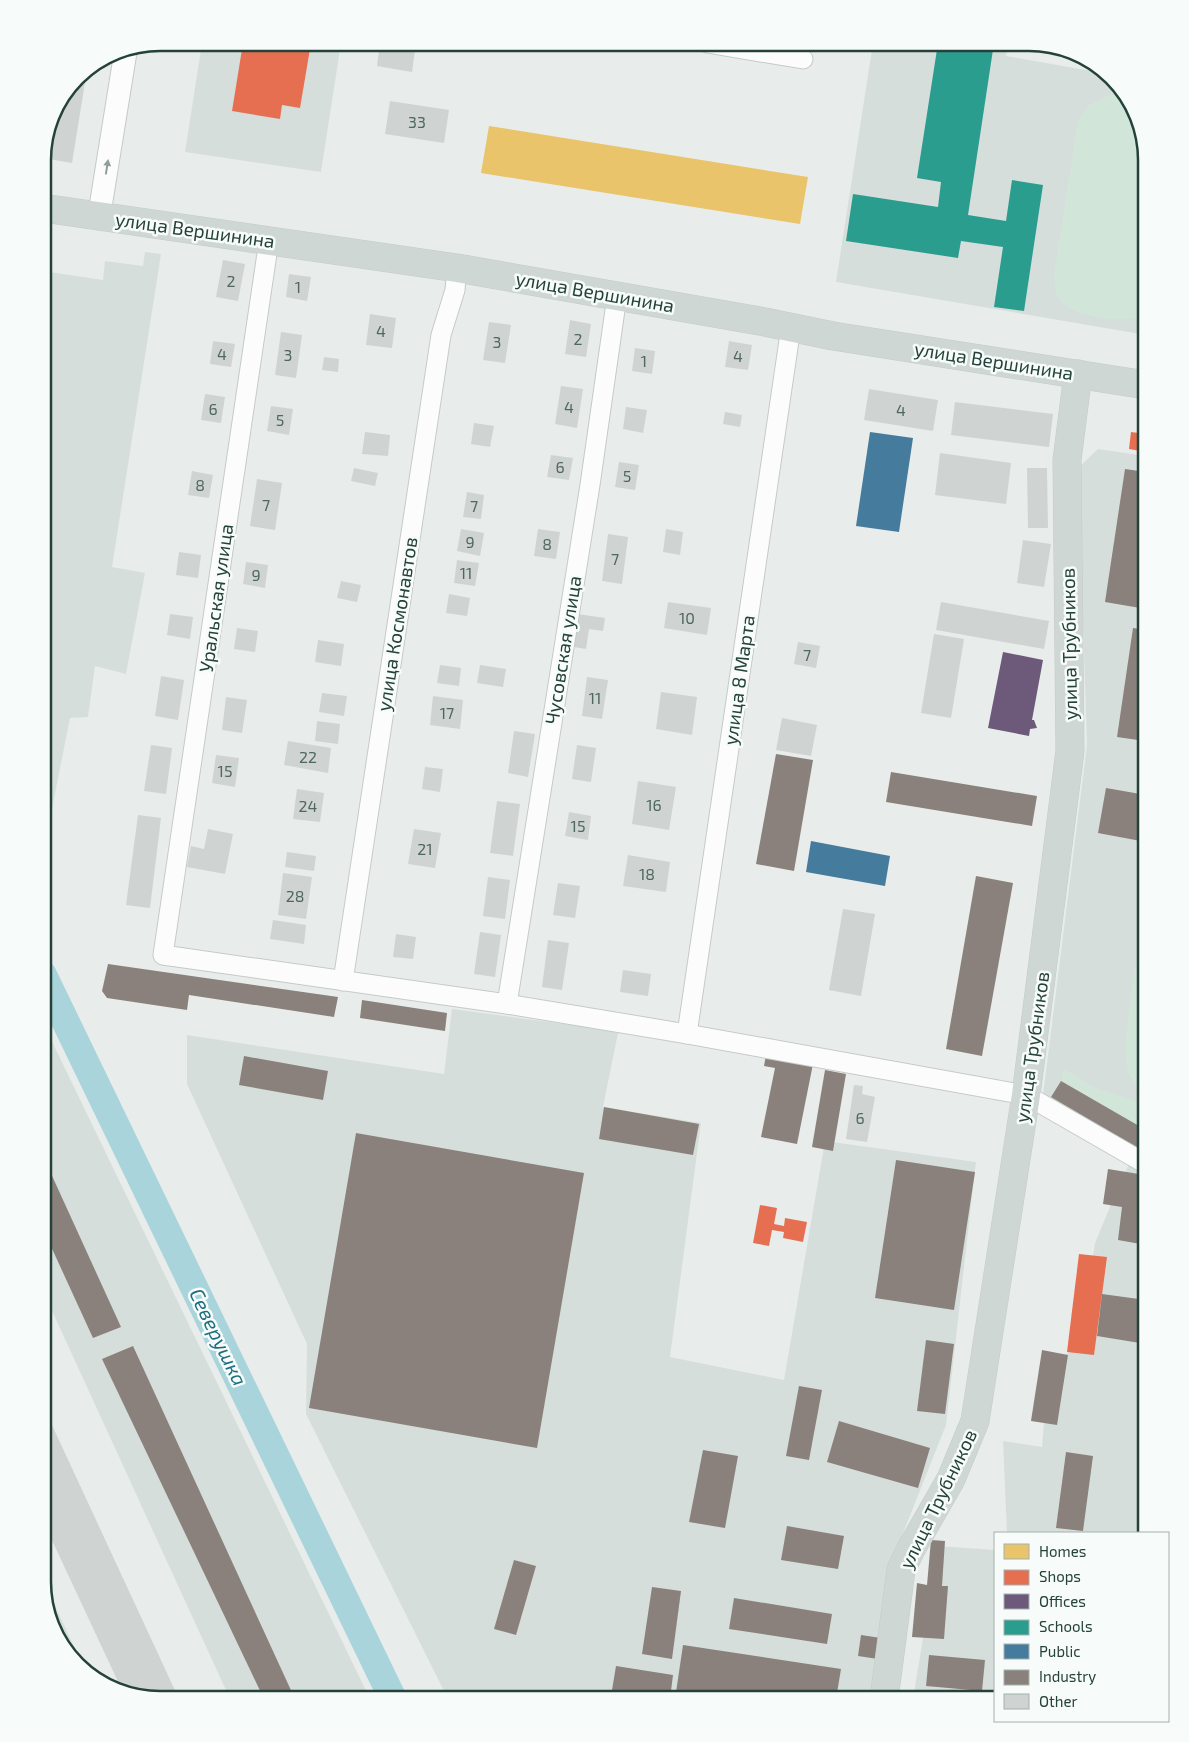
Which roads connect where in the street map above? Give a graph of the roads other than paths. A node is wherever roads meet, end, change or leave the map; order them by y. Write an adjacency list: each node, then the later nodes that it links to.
1 (754, 51): 3 (street)
2 (125, 57): 5 (street, one-way to 2)
3 (803, 59)
4 (51, 209): 5 (main road, улица Вершинина)
5 (99, 216): 6 (main road, улица Вершинина)
6 (269, 240): 7 (main road, улица Вершинина); 12 (street, Уральская улица)
7 (457, 268): 8 (main road, улица Вершинина); 12 (street, улица Космонавтов)
8 (617, 296): 9 (main road, улица Вершинина); 13 (street, Чусовская улица)
9 (791, 327): 10 (main road, улица Вершинина); 14 (street, улица 8 Марта)
10 (1078, 374): 11 (main road, улица Вершинина); 15 (main road, улица Трубников)
11 (1138, 384)
12 (343, 981): 13 (street)
13 (507, 1004): 14 (street)
14 (687, 1034): 15 (street)
15 (1026, 1095): 16 (street); 17 (main road, улица Трубников)
16 (1138, 1159)
17 (885, 1691)

